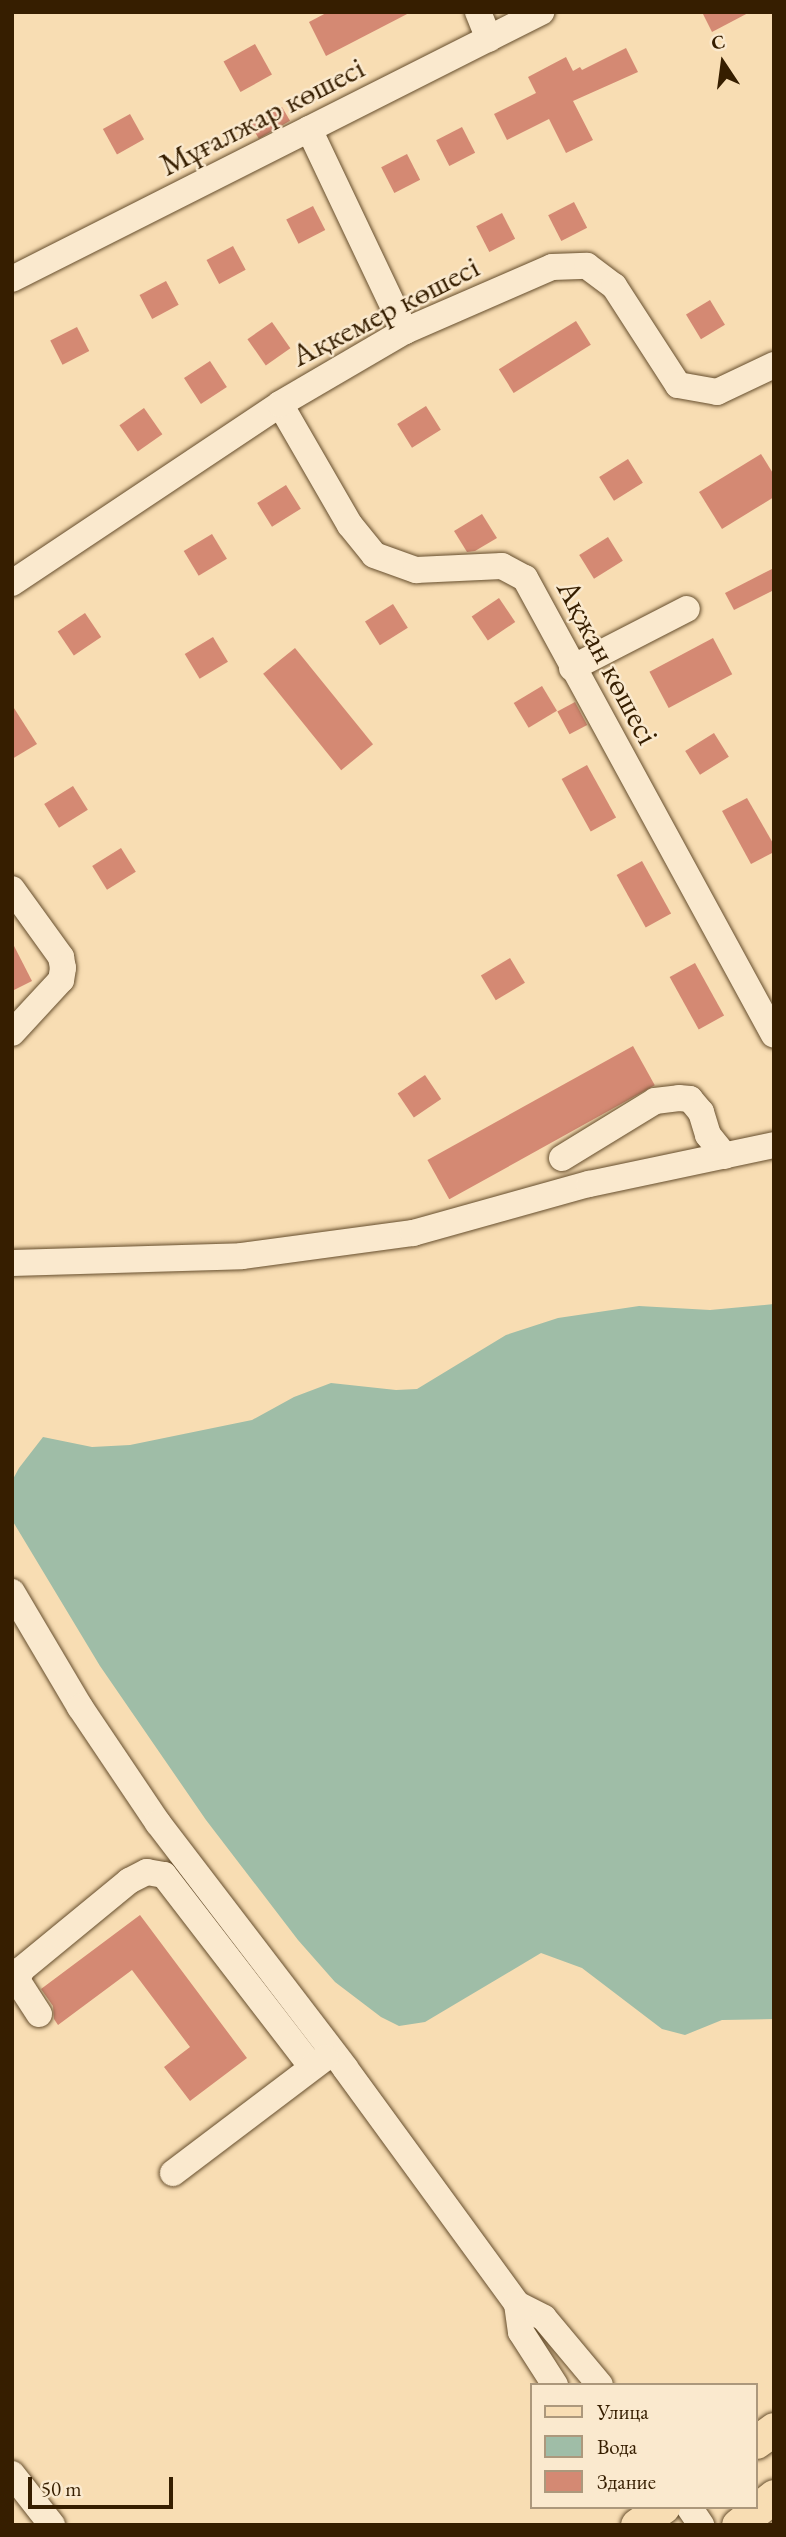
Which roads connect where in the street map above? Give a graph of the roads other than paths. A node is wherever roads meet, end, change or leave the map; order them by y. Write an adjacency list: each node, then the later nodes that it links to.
1 (478, 12): 3 (street)
2 (541, 12): 3 (street, Мұғалжар көшесі)
3 (489, 39): 4 (street, Мұғалжар көшесі)
4 (309, 129): 5 (street, Мұғалжар көшесі); 6 (street)
5 (12, 279)
6 (405, 331): 7 (street, Ақкемер көшесі); 8 (street, Ақкемер көшесі)
7 (774, 365)
8 (280, 404): 9 (street, Ақкемер көшесі); 11 (street, Ақжан көшесі)
9 (12, 583)
10 (687, 610): 11 (street)
11 (572, 668): 14 (street, Ақжан көшесі)
12 (12, 889): 13 (street)
13 (12, 1033)
14 (774, 1035)
15 (774, 1144): 16 (street)
16 (725, 1156): 17 (street); 18 (street)
17 (562, 1158)
18 (12, 1263)
19 (12, 1592): 21 (street)
20 (39, 2014): 21 (street)
21 (322, 2060): 22 (street); 23 (street)
22 (173, 2173)
23 (517, 2304): 24 (street); 25 (street)
24 (554, 2383)
25 (598, 2383)
26 (774, 2429): 27 (main road)
27 (758, 2441)
28 (12, 2474): 33 (street)
29 (774, 2496): 32 (main road)
30 (690, 2509): 34 (street)
31 (757, 2509): 35 (main road)
32 (758, 2509)
33 (52, 2525)
34 (701, 2525)
35 (737, 2525)

